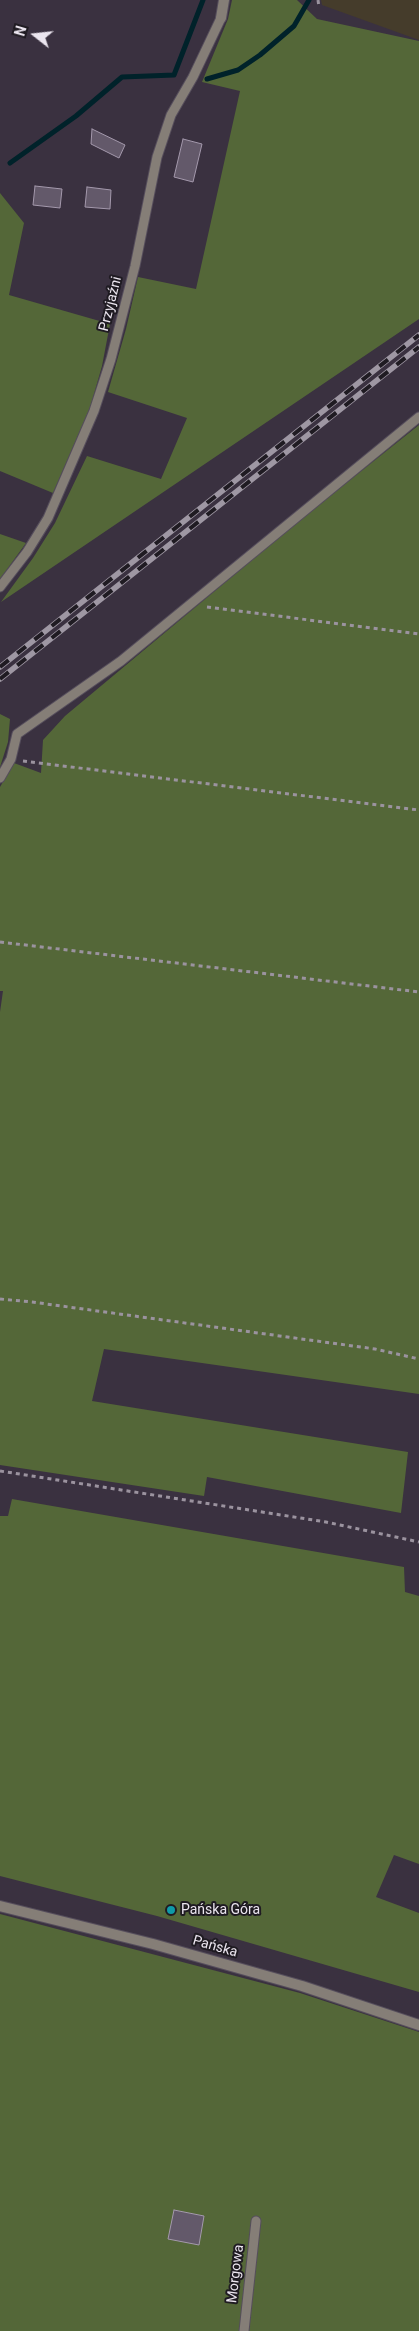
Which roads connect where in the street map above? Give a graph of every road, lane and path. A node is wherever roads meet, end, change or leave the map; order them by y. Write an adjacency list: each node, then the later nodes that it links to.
1 (224, 0): 4 (street)
2 (318, 0): 3 (path)
3 (319, 7)
4 (221, 18): 6 (lane, Przyjaźni)
5 (419, 417): 7 (lane)
6 (0, 587)
7 (189, 605): 8 (path); 9 (lane)
8 (419, 634)
9 (11, 760): 10 (lane); 11 (path)
10 (0, 778)
11 (419, 810)
12 (0, 942): 13 (path)
13 (419, 992)
14 (0, 1299): 15 (path)
15 (419, 1359)
16 (0, 1470): 17 (path)
17 (419, 1542)
18 (0, 1906): 19 (street, Pańska)
19 (419, 2024)
20 (256, 2221): 21 (lane, Morgowa)
21 (244, 2331)

